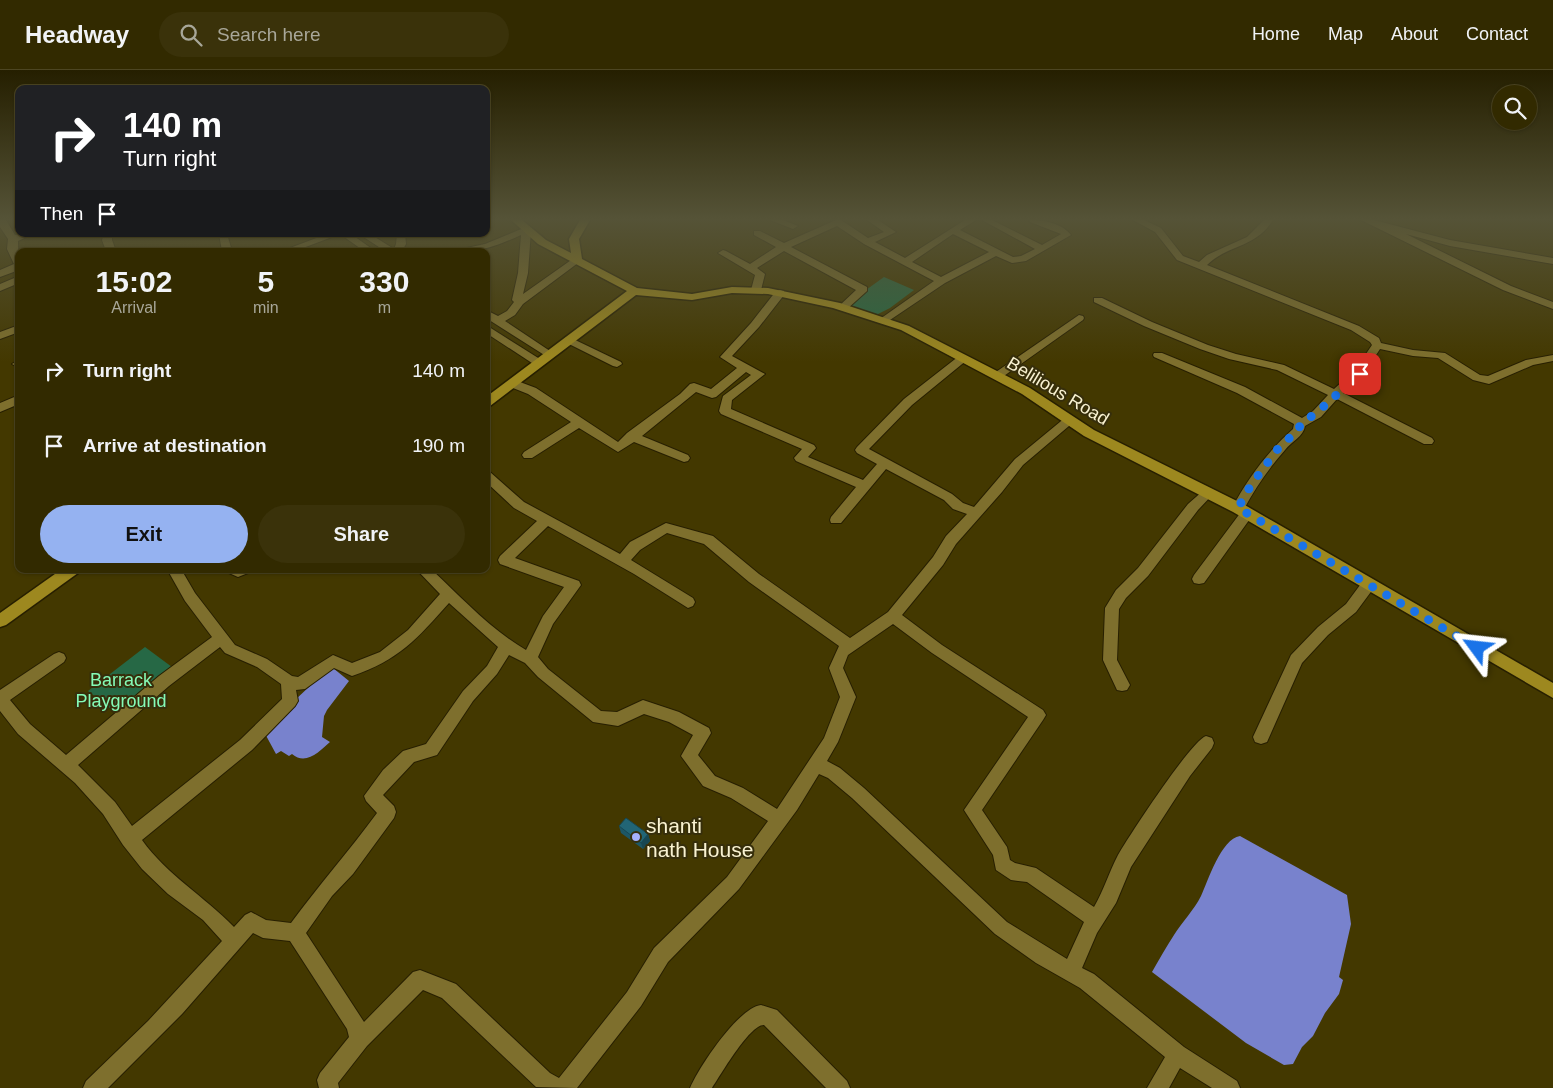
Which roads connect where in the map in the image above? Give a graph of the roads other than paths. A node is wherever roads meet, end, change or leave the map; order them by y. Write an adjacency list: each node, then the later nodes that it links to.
1 (14, 268): 11 (street)
2 (523, 268): 19 (street)
3 (567, 268): 19 (street)
4 (591, 268): 16 (main road, Belilious Road)
5 (750, 268): 15 (street)
6 (823, 268): 21 (street)
7 (916, 268): 13 (street)
8 (967, 268): 13 (street)
9 (1201, 268): 31 (street)
10 (1464, 268): 20 (street)
11 (0, 274)
12 (15, 281): 14 (street)
13 (941, 281): 25 (street)
14 (0, 288)
15 (756, 290): 16 (main road, Belilious Road); 17 (main road, Belilious Road)
16 (634, 291): 30 (main road)
17 (780, 293): 21 (main road, Belilious Road); 37 (street)
18 (1098, 300): 40 (street)
19 (519, 302): 24 (street)
20 (1553, 306)
21 (843, 307): 25 (main road, Belilious Road)
22 (490, 316): 24 (street)
23 (1079, 318): 38 (street)
24 (498, 321): 35 (street)
25 (884, 321): 33 (main road, Belilious Road)
26 (15, 330): 28 (street)
27 (490, 330): 35 (street)
28 (0, 336): 29 (street)
29 (15, 338)
30 (569, 340): 35 (main road); 36 (street)
31 (1377, 345): 34 (street); 40 (street)
32 (1158, 355): 46 (street)
33 (963, 358): 38 (main road, Belilious Road); 51 (street)
34 (1553, 358)
35 (544, 359): 39 (main road)
36 (617, 364)
37 (745, 367): 47 (street); 53 (street)
38 (997, 376): 44 (main road, Belilious Road)
39 (512, 383): 41 (main road); 45 (street)
40 (1335, 394): 46 (street); 48 (street)
41 (490, 400)
42 (15, 401): 43 (street)
43 (0, 408)
44 (1070, 420): 54 (main road, Belilious Road); 56 (street)
45 (580, 422): 47 (street); 49 (street)
46 (1300, 424): 55 (street)
47 (631, 436): 50 (street)
48 (1428, 441)
49 (528, 455)
50 (684, 458)
51 (884, 463): 53 (street); 56 (street)
52 (490, 479): 57 (street)
53 (866, 486): 58 (street)
54 (1208, 493): 55 (main road, Belilious Road); 75 (street)
55 (1242, 511): 63 (street); 64 (main road, Belilious Road)
56 (976, 512): 67 (street)
57 (546, 520): 59 (street); 73 (street)
58 (836, 520)
59 (622, 561): 66 (street); 70 (street)
60 (68, 573): 68 (main road)
61 (179, 573): 69 (street)
62 (427, 573): 65 (street)
63 (1199, 579)
64 (1368, 585): 76 (main road, Belilious Road); 78 (street)
65 (450, 594): 71 (street); 74 (street)
66 (688, 602)
67 (892, 616): 70 (street); 84 (street)
68 (0, 621)
69 (222, 638): 74 (street); 81 (street)
70 (850, 645): 80 (street)
71 (507, 646): 73 (street); 85 (street)
72 (59, 658): 77 (street)
73 (530, 659): 82 (street)
74 (288, 680): 83 (street)
75 (1122, 685)
76 (1553, 691)
77 (0, 699): 81 (street)
78 (1262, 737)
79 (1206, 743): 84 (street)
80 (816, 764): 82 (street); 87 (street)
81 (67, 765): 83 (street)
82 (779, 819): 93 (street)
83 (130, 839): 86 (street)
84 (1096, 919): 87 (street)
85 (295, 932): 86 (street); 88 (street)
86 (234, 941): 90 (street)
87 (1071, 972): 89 (street)
88 (360, 1039): 91 (street); 92 (street)
89 (1177, 1054): 96 (street); 97 (street)
90 (93, 1088)
91 (329, 1088)
92 (556, 1088)
93 (564, 1088)
94 (700, 1088): 95 (street)
95 (840, 1088)
96 (1157, 1088)
97 (1230, 1088)

